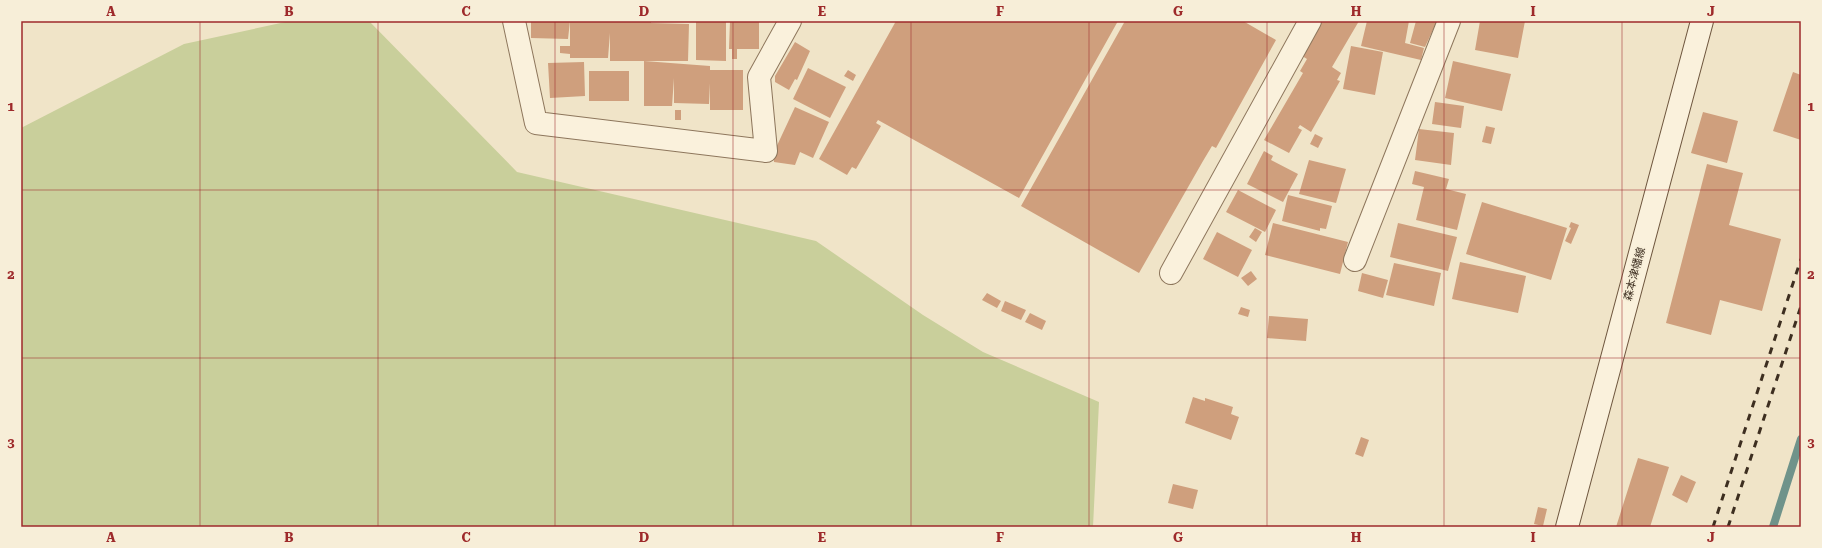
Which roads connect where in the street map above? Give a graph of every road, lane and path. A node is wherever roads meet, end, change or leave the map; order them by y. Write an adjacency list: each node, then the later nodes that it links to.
1 (514, 21): 2 (street)
2 (790, 21)
3 (1310, 21): 7 (street)
4 (1449, 21): 6 (street)
5 (1702, 21): 8 (street, 森本津幡線)
6 (1355, 260)
7 (1171, 273)
8 (1567, 527)

